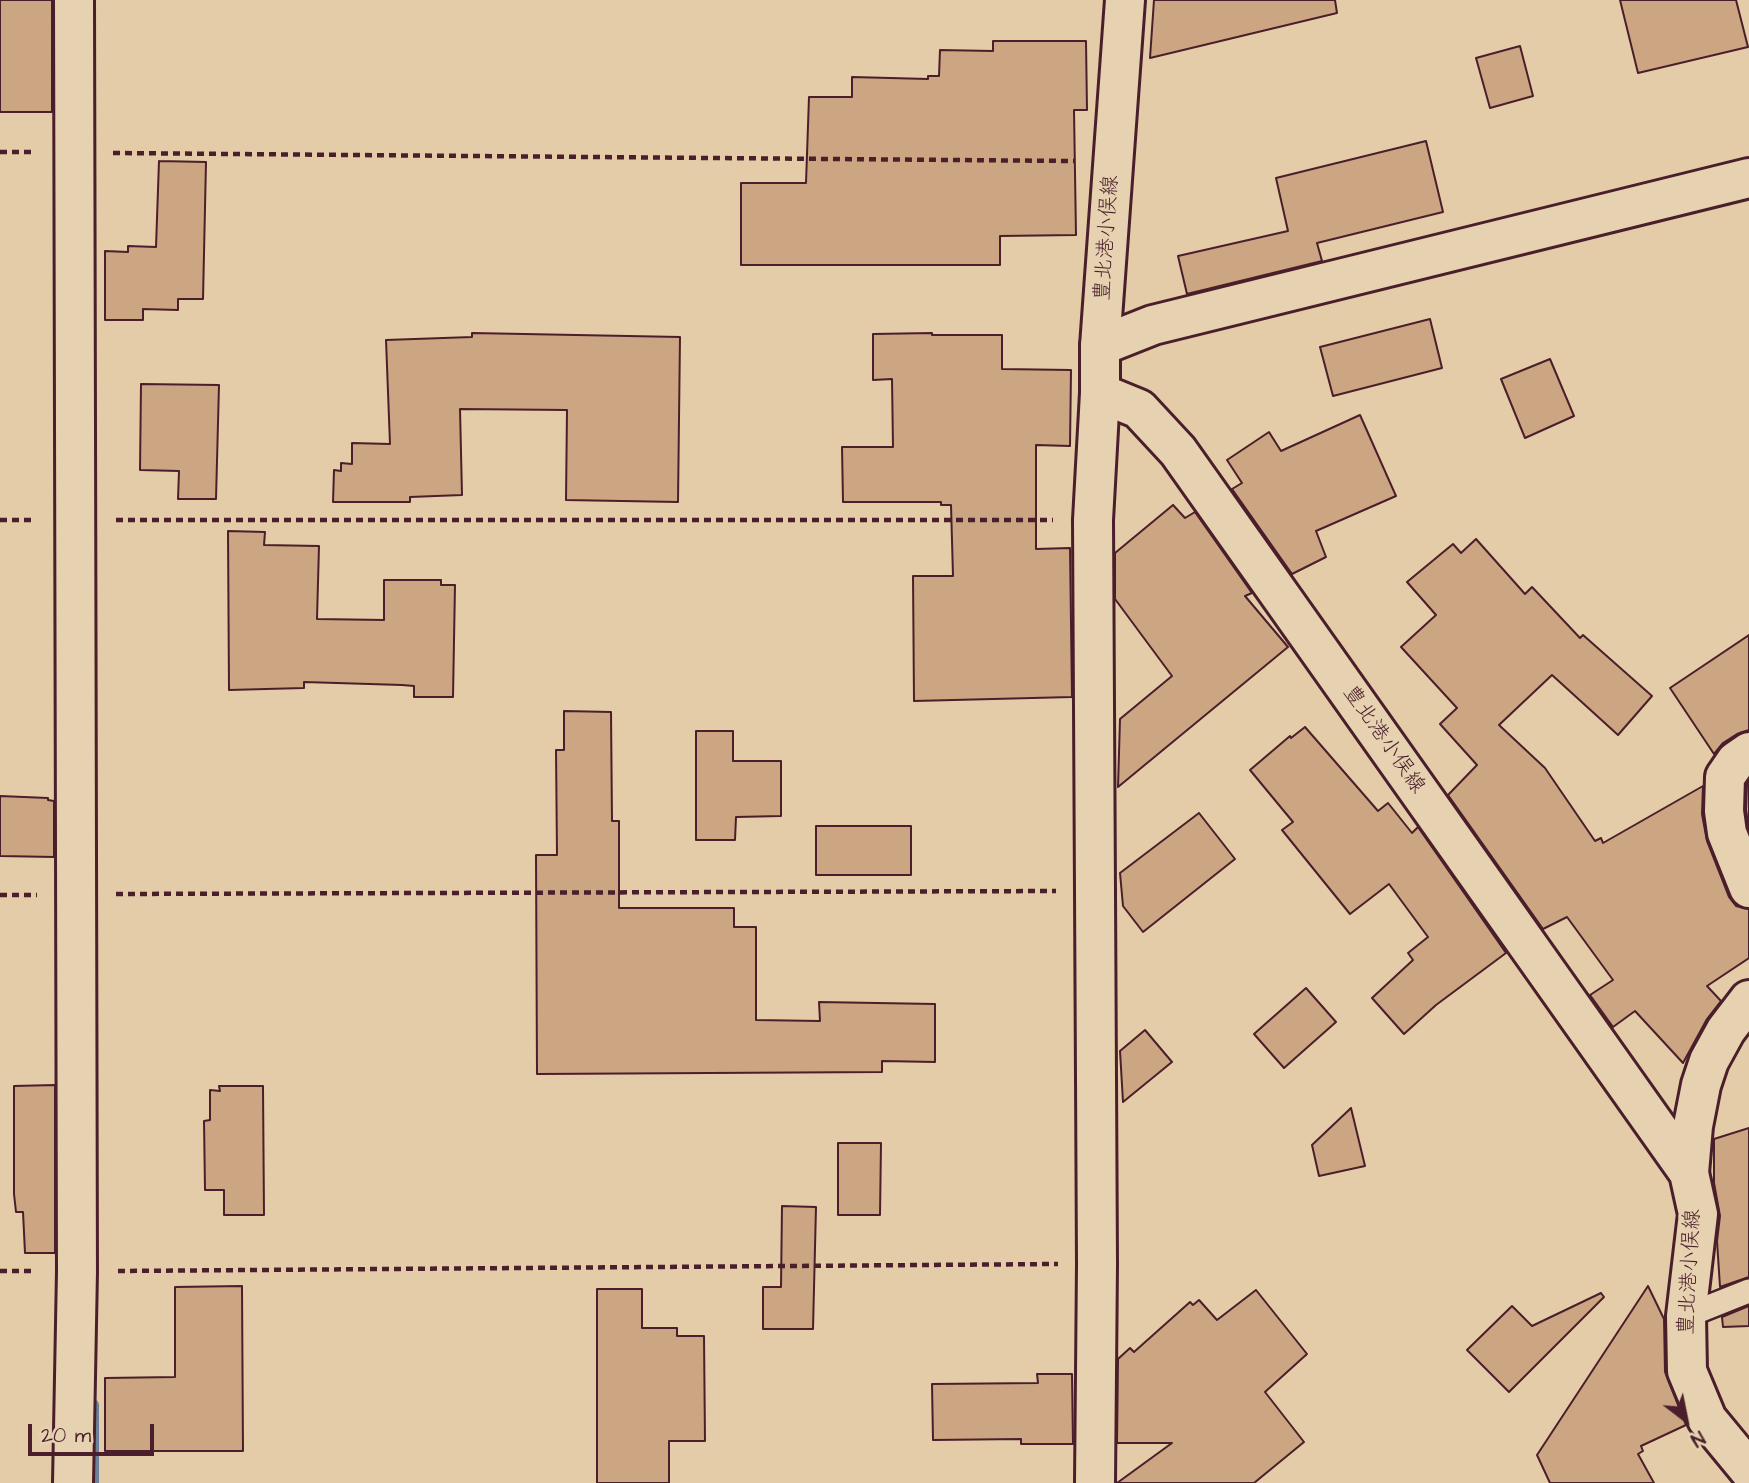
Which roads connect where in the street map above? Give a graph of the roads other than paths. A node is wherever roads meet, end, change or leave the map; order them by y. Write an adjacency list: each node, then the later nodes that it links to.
1 (74, 0): 13 (street)
2 (1125, 0): 4 (street, 豊北港小俣線)
3 (1749, 178): 4 (street)
4 (1100, 346): 5 (street, 豊北港小俣線)
5 (1100, 393): 9 (street, 豊北港小俣線); 14 (street)
6 (1749, 752): 7 (street)
7 (1749, 888)
8 (1749, 1000): 9 (street)
9 (1689, 1173): 11 (street, 豊北港小俣線)
10 (1749, 1291): 11 (lane)
11 (1686, 1316): 12 (street, 豊北港小俣線)
12 (1749, 1470)
13 (73, 1483)
14 (1095, 1483)

